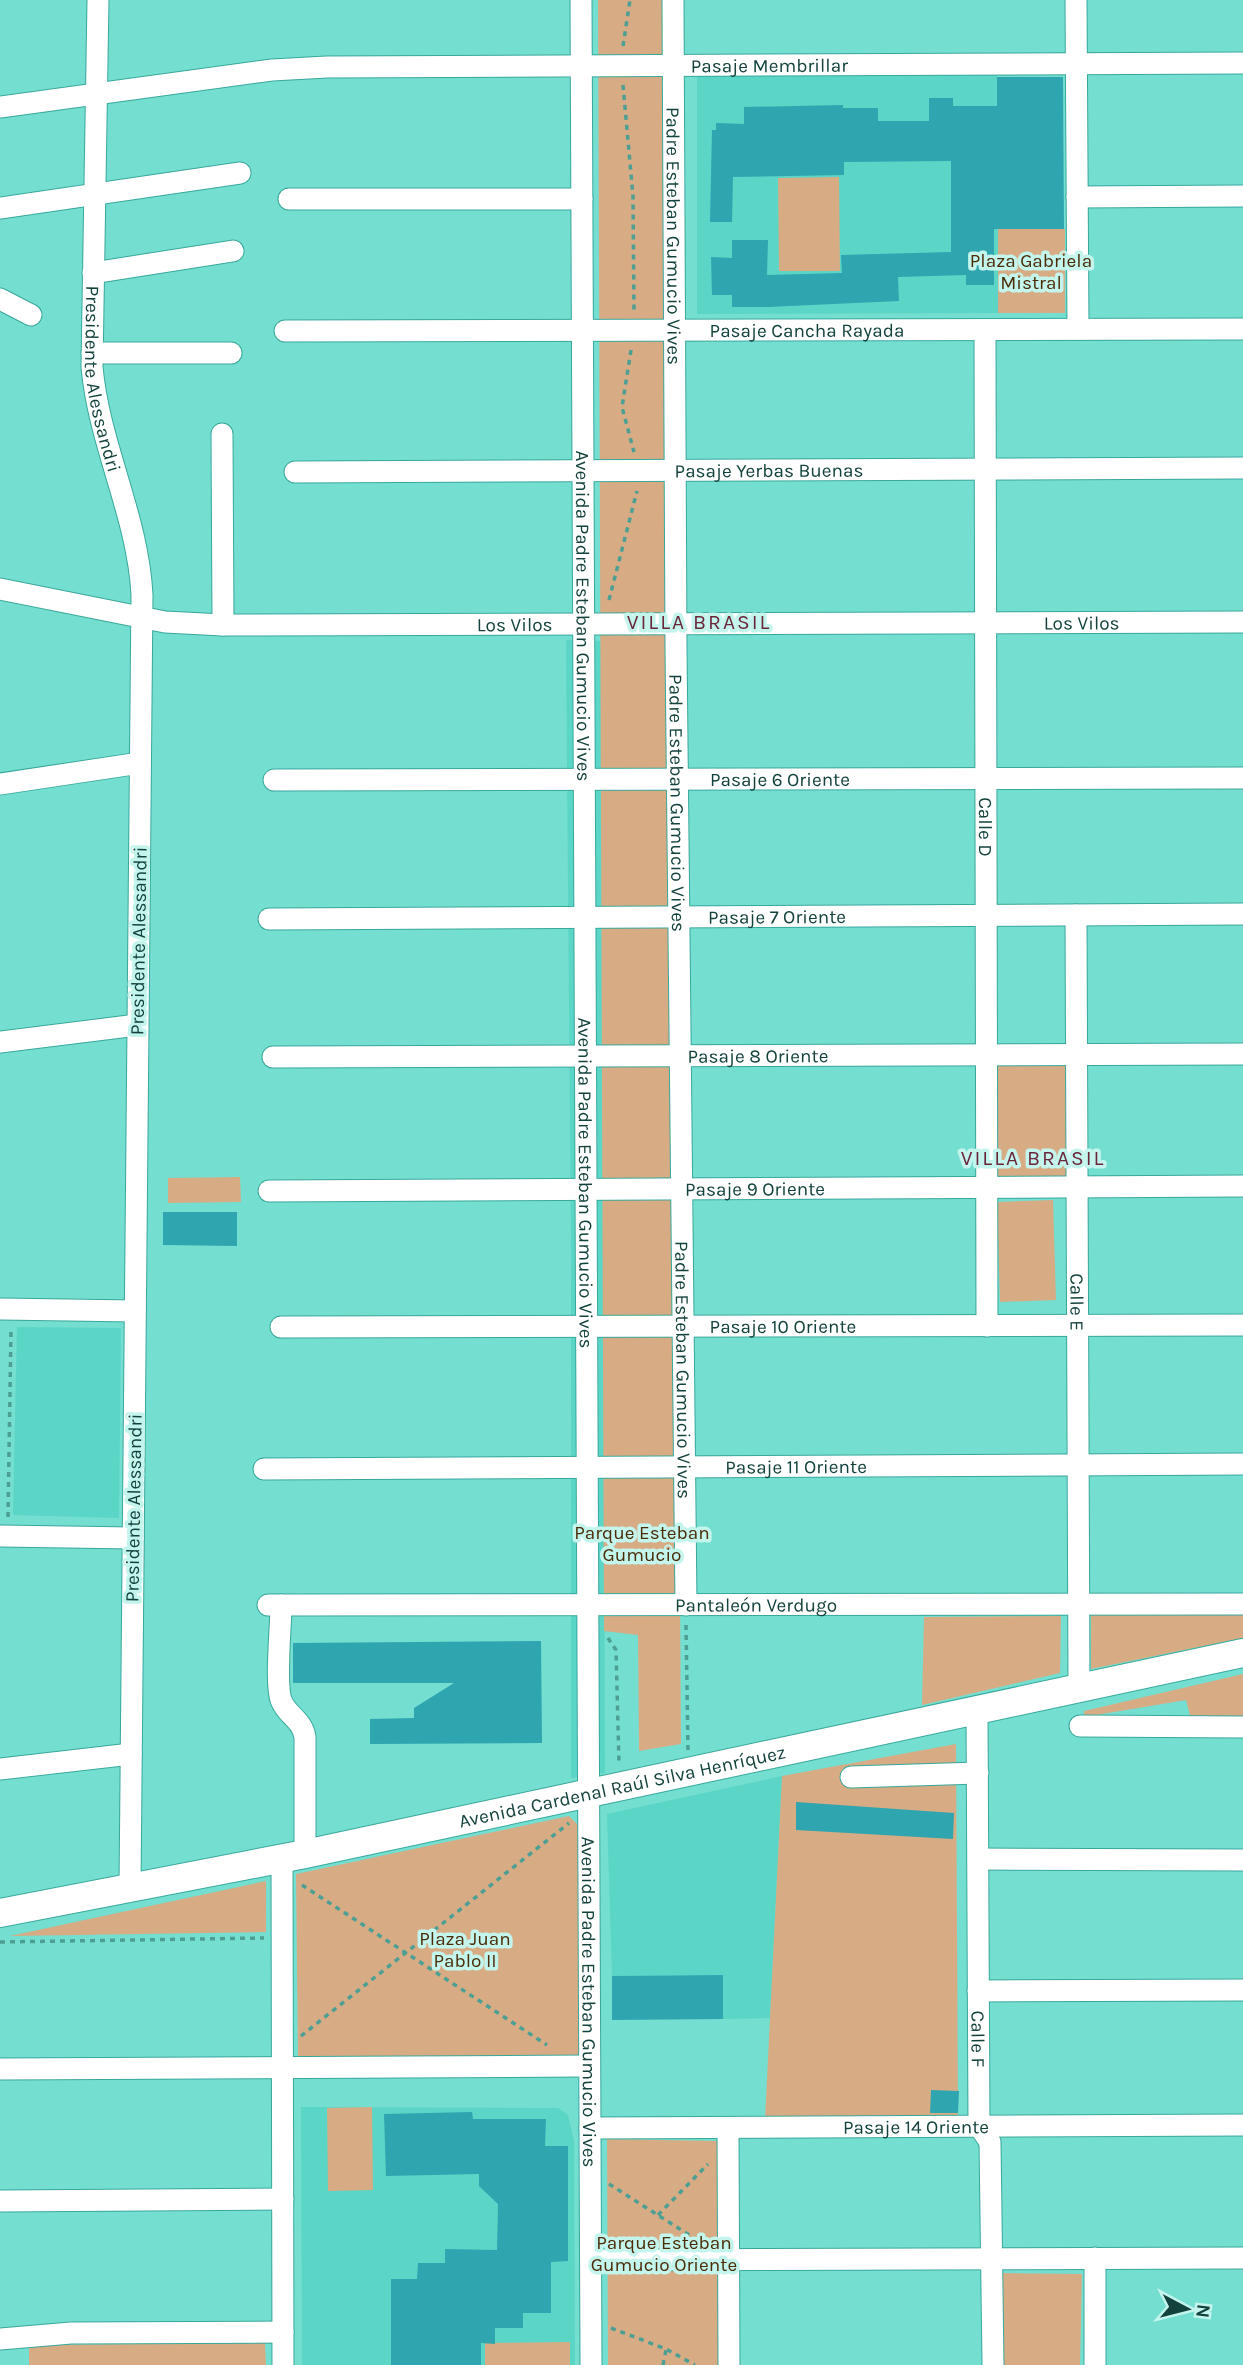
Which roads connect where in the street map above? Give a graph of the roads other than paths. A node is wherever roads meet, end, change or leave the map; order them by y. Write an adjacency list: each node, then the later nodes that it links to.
1 (98, 0): 9 (street, Presidente Alessandri)
2 (581, 0): 7 (street, Avenida Padre Esteban Gumucio Vives)
3 (673, 0): 8 (street, Padre Esteban Gumucio Vives)
4 (1076, 0): 6 (street)
5 (1243, 63): 6 (street, Pasaje Membrillar)
6 (1076, 64): 8 (street, Pasaje Membrillar); 14 (street)
7 (581, 66): 8 (street, Pasaje Membrillar); 9 (street, Pasaje Membrillar); 16 (street, Avenida Padre Esteban Gumucio Vives)
8 (674, 66): 27 (street, Padre Esteban Gumucio Vives)
9 (96, 95): 10 (street, Pasaje Membrillar); 12 (street, Presidente Alessandri)
10 (0, 107)
11 (240, 173): 12 (street)
12 (96, 194): 17 (street); 19 (street, Presidente Alessandri)
13 (1243, 196): 14 (street)
14 (1077, 197): 23 (street)
15 (289, 199): 16 (street)
16 (582, 199): 26 (street, Avenida Padre Esteban Gumucio Vives)
17 (0, 208)
18 (233, 251): 19 (street)
19 (93, 273): 28 (street, Presidente Alessandri)
20 (0, 299): 21 (street)
21 (31, 315)
22 (1243, 328): 23 (street, Pasaje Cancha Rayada)
23 (1078, 329): 24 (street, Pasaje Cancha Rayada)
24 (985, 330): 27 (street, Pasaje Cancha Rayada); 32 (street, Calle D)
25 (285, 331): 26 (street, Pasaje Cancha Rayada)
26 (582, 331): 27 (street, Pasaje Cancha Rayada); 34 (street, Avenida Padre Esteban Gumucio Vives)
27 (675, 331): 33 (street, Padre Esteban Gumucio Vives)
28 (92, 353): 29 (street); 37 (street, Presidente Alessandri)
29 (231, 353)
30 (222, 434): 40 (street)
31 (1243, 468): 32 (street, Pasaje Yerbas Buenas)
32 (986, 469): 33 (street, Pasaje Yerbas Buenas); 39 (street, Calle D)
33 (675, 470): 34 (street, Pasaje Yerbas Buenas); 42 (street, Padre Esteban Gumucio Vives)
34 (583, 471): 35 (street, Pasaje Yerbas Buenas); 41 (street, Avenida Padre Esteban Gumucio Vives)
35 (295, 472)
36 (0, 589): 37 (street, Los Vilos)
37 (142, 617): 40 (street, Los Vilos); 43 (street, Presidente Alessandri)
38 (1243, 622): 39 (street, Los Vilos)
39 (983, 623): 42 (street, Los Vilos); 46 (street, Calle D)
40 (223, 625): 41 (street, Los Vilos)
41 (584, 625): 42 (street, Los Vilos); 44 (street, Avenida Padre Esteban Gumucio Vives)
42 (676, 625): 45 (street, Padre Esteban Gumucio Vives)
43 (140, 763): 49 (street); 56 (street, Presidente Alessandri)
44 (584, 778): 45 (street, Pasaje 6 Oriente); 48 (street, Pasaje 6 Oriente); 53 (street, Avenida Padre Esteban Gumucio Vives)
45 (678, 778): 46 (street, Pasaje 6 Oriente); 54 (street, Padre Esteban Gumucio Vives)
46 (985, 778): 47 (street, Pasaje 6 Oriente); 52 (street, Calle D)
47 (1243, 778)
48 (274, 780)
49 (0, 784)
50 (1243, 914): 51 (street, Pasaje 7 Oriente)
51 (1076, 915): 52 (street, Pasaje 7 Oriente); 58 (street, Calle E)
52 (987, 916): 54 (street, Pasaje 7 Oriente); 60 (street, Calle D)
53 (585, 918): 54 (street, Pasaje 7 Oriente); 55 (street, Pasaje 7 Oriente); 61 (street, Avenida Padre Esteban Gumucio Vives)
54 (679, 918): 62 (street, Padre Esteban Gumucio Vives)
55 (270, 919)
56 (138, 1025): 57 (street); 71 (street, Presidente Alessandri)
57 (0, 1042)
58 (1077, 1054): 59 (street, Pasaje 8 Oriente); 60 (street, Pasaje 8 Oriente); 64 (street, Calle E)
59 (1243, 1054)
60 (986, 1055): 62 (street, Pasaje 8 Oriente); 66 (street, Calle D)
61 (585, 1056): 62 (street, Pasaje 8 Oriente); 63 (street, Pasaje 8 Oriente); 67 (street, Avenida Padre Esteban Gumucio Vives)
62 (681, 1056): 68 (street, Padre Esteban Gumucio Vives)
63 (273, 1057)
64 (1077, 1186): 65 (street, Pasaje 9 Oriente); 66 (street, Pasaje 9 Oriente); 72 (street, Calle E)
65 (1243, 1186)
66 (986, 1187): 68 (street, Pasaje 9 Oriente); 74 (street, Calle D)
67 (586, 1188): 68 (street, Pasaje 9 Oriente); 69 (street, Pasaje 9 Oriente); 76 (street, Avenida Padre Esteban Gumucio Vives)
68 (682, 1188): 77 (street, Padre Esteban Gumucio Vives)
69 (269, 1191)
70 (6, 1309): 71 (street)
71 (135, 1311): 84 (street, Presidente Alessandri)
72 (1078, 1325): 73 (street, Pasaje 10 Oriente); 74 (street, Pasaje 10 Oriente); 78 (street, Calle E)
73 (1243, 1325)
74 (986, 1326): 77 (street, Pasaje 10 Oriente)
75 (281, 1327): 76 (street, Pasaje 10 Oriente)
76 (586, 1327): 77 (street, Pasaje 10 Oriente); 80 (street, Avenida Padre Esteban Gumucio Vives)
77 (683, 1327): 81 (street, Padre Esteban Gumucio Vives)
78 (1079, 1464): 79 (street, Pasaje 11 Oriente); 81 (street, Pasaje 11 Oriente); 87 (street, Calle E)
79 (1243, 1464)
80 (586, 1466): 81 (street, Pasaje 11 Oriente); 82 (street, Pasaje 11 Oriente); 88 (street, Avenida Padre Esteban Gumucio Vives)
81 (685, 1466): 86 (street, Padre Esteban Gumucio Vives)
82 (264, 1469)
83 (4, 1536): 84 (street)
84 (133, 1538): 94 (street, Presidente Alessandri)
85 (1243, 1604): 87 (street, Pantaleón Verdugo)
86 (686, 1605): 87 (street, Pantaleón Verdugo); 88 (street, Pantaleón Verdugo)
87 (1080, 1605): 90 (street, Calle E)
88 (587, 1606): 98 (street, Avenida Padre Esteban Gumucio Vives); 101 (street, Pantaleón Verdugo)
89 (1243, 1653): 90 (main road, Avenida Cardenal Raúl Silva Henríquez)
90 (1079, 1688): 91 (main road, Avenida Cardenal Raúl Silva Henríquez)
91 (977, 1710): 96 (street, Calle F); 98 (main road, Avenida Cardenal Raúl Silva Henríquez)
92 (1080, 1727): 93 (street)
93 (1243, 1727)
94 (131, 1754): 95 (street); 102 (street, Presidente Alessandri)
95 (0, 1769)
96 (978, 1773): 97 (street); 99 (street, Calle F)
97 (851, 1777)
98 (588, 1801): 101 (main road, Avenida Cardenal Raúl Silva Henríquez); 107 (street, Avenida Padre Esteban Gumucio Vives)
99 (978, 1859): 100 (street); 105 (street, Calle F)
100 (1243, 1860)
101 (290, 1861): 102 (main road, Avenida Cardenal Raúl Silva Henríquez); 106 (street)
102 (130, 1888): 103 (main road, Avenida Cardenal Raúl Silva Henríquez)
103 (0, 1913)
104 (1243, 1990): 105 (street)
105 (978, 1992): 110 (street, Calle F)
106 (283, 2059): 107 (street); 108 (street); 113 (street)
107 (584, 2066): 111 (street, Avenida Padre Esteban Gumucio Vives)
108 (0, 2069)
109 (1243, 2125): 110 (street, Pasaje 14 Oriente)
110 (979, 2126): 112 (street, Pasaje 14 Oriente); 118 (street, Calle F)
111 (590, 2128): 112 (street, Pasaje 14 Oriente); 119 (street, Avenida Padre Esteban Gumucio Vives)
112 (728, 2136): 117 (street)
113 (283, 2199): 114 (street); 120 (street)
114 (0, 2201)
115 (1095, 2258): 116 (street); 118 (street); 126 (street)
116 (1243, 2258)
117 (728, 2259): 118 (street); 119 (street); 124 (street)
118 (991, 2259): 125 (street, Calle F)
119 (591, 2260): 123 (street, Avenida Padre Esteban Gumucio Vives)
120 (283, 2332): 121 (street); 122 (street)
121 (0, 2339)
122 (283, 2365)
123 (591, 2365)
124 (729, 2365)
125 (993, 2365)
126 (1094, 2365)

